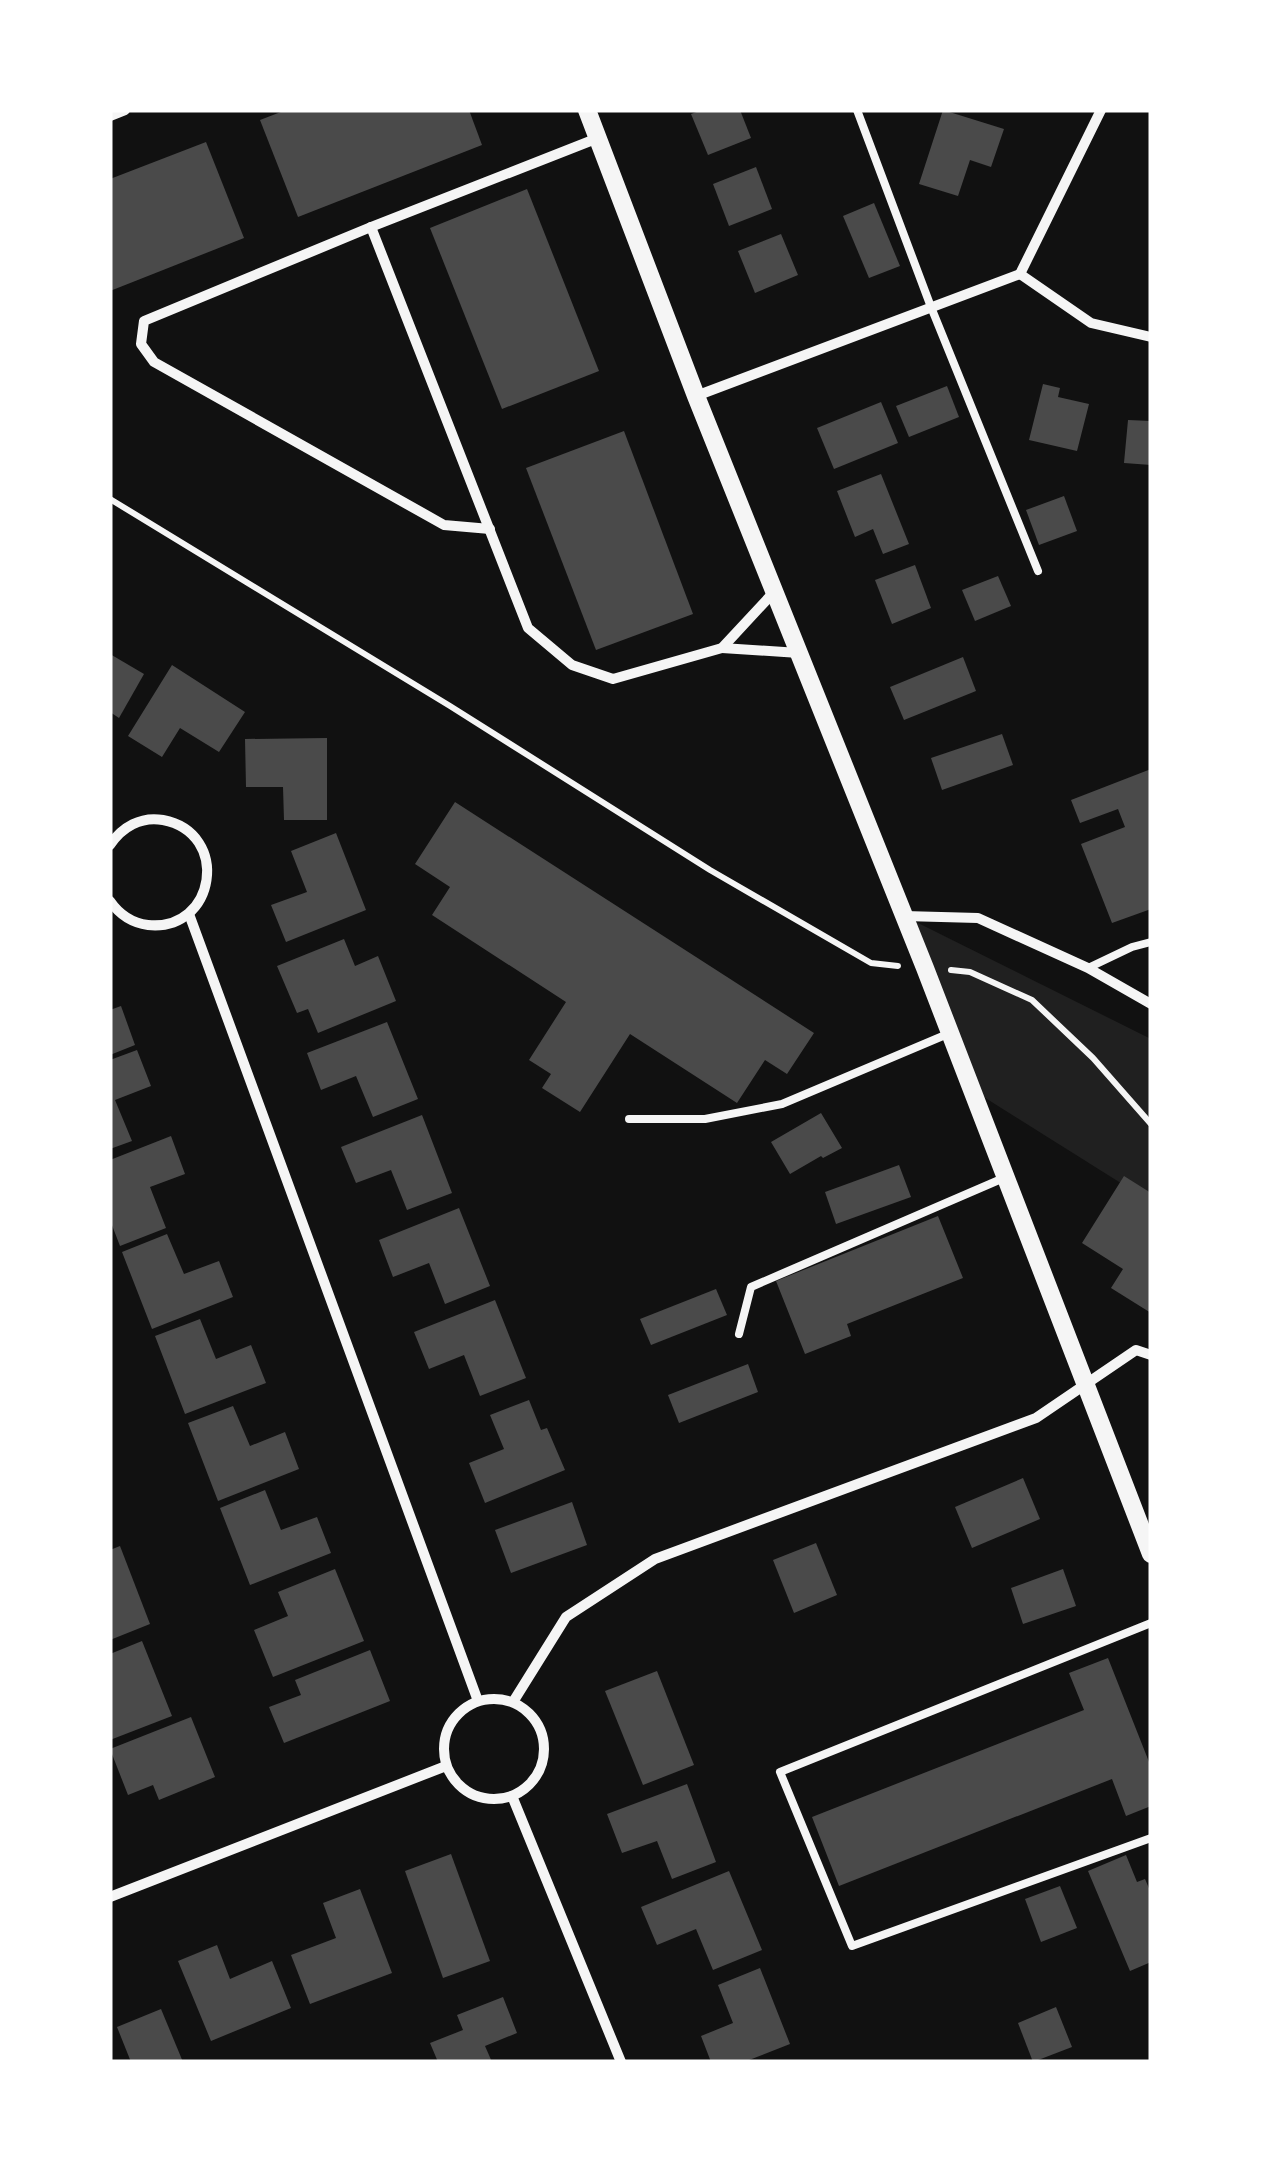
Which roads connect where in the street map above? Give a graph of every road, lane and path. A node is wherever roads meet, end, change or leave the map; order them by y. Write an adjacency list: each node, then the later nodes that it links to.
1 (125, 110): 5 (street)
2 (587, 110): 6 (street)
3 (857, 110): 9 (lane)
4 (1101, 110): 8 (street)
5 (110, 116)
6 (598, 138): 7 (street); 11 (street)
7 (371, 227): 13 (street); 13 (street)
8 (1020, 274): 9 (street); 10 (street)
9 (932, 307): 11 (street); 14 (lane)
10 (1151, 337)
11 (696, 396): 15 (street)
12 (110, 500): 23 (path)
13 (490, 529): 16 (street)
14 (1038, 570)
15 (774, 592): 16 (street); 17 (street)
16 (722, 648): 17 (street)
17 (799, 653): 21 (street)
18 (110, 845): 20 (street)
19 (110, 901): 20 (street)
20 (189, 914): 36 (street)
21 (904, 916): 24 (street); 27 (street)
22 (1151, 942): 24 (lane)
23 (871, 963)
24 (1088, 968): 26 (street)
25 (970, 972): 29 (path)
26 (1151, 1004)
27 (950, 1033): 28 (lane); 30 (street)
28 (630, 1119)
29 (1151, 1124)
30 (1006, 1178): 31 (lane); 33 (street)
31 (739, 1334)
32 (1151, 1355): 33 (street)
33 (1085, 1383): 34 (street); 37 (street)
34 (1151, 1554)
35 (1151, 1623): 40 (lane)
36 (478, 1701): 37 (street); 38 (street)
37 (513, 1702): 39 (street)
38 (446, 1766): 39 (street); 41 (street)
39 (512, 1796): 42 (street)
40 (1151, 1838)
41 (110, 1897)
42 (622, 2062)

